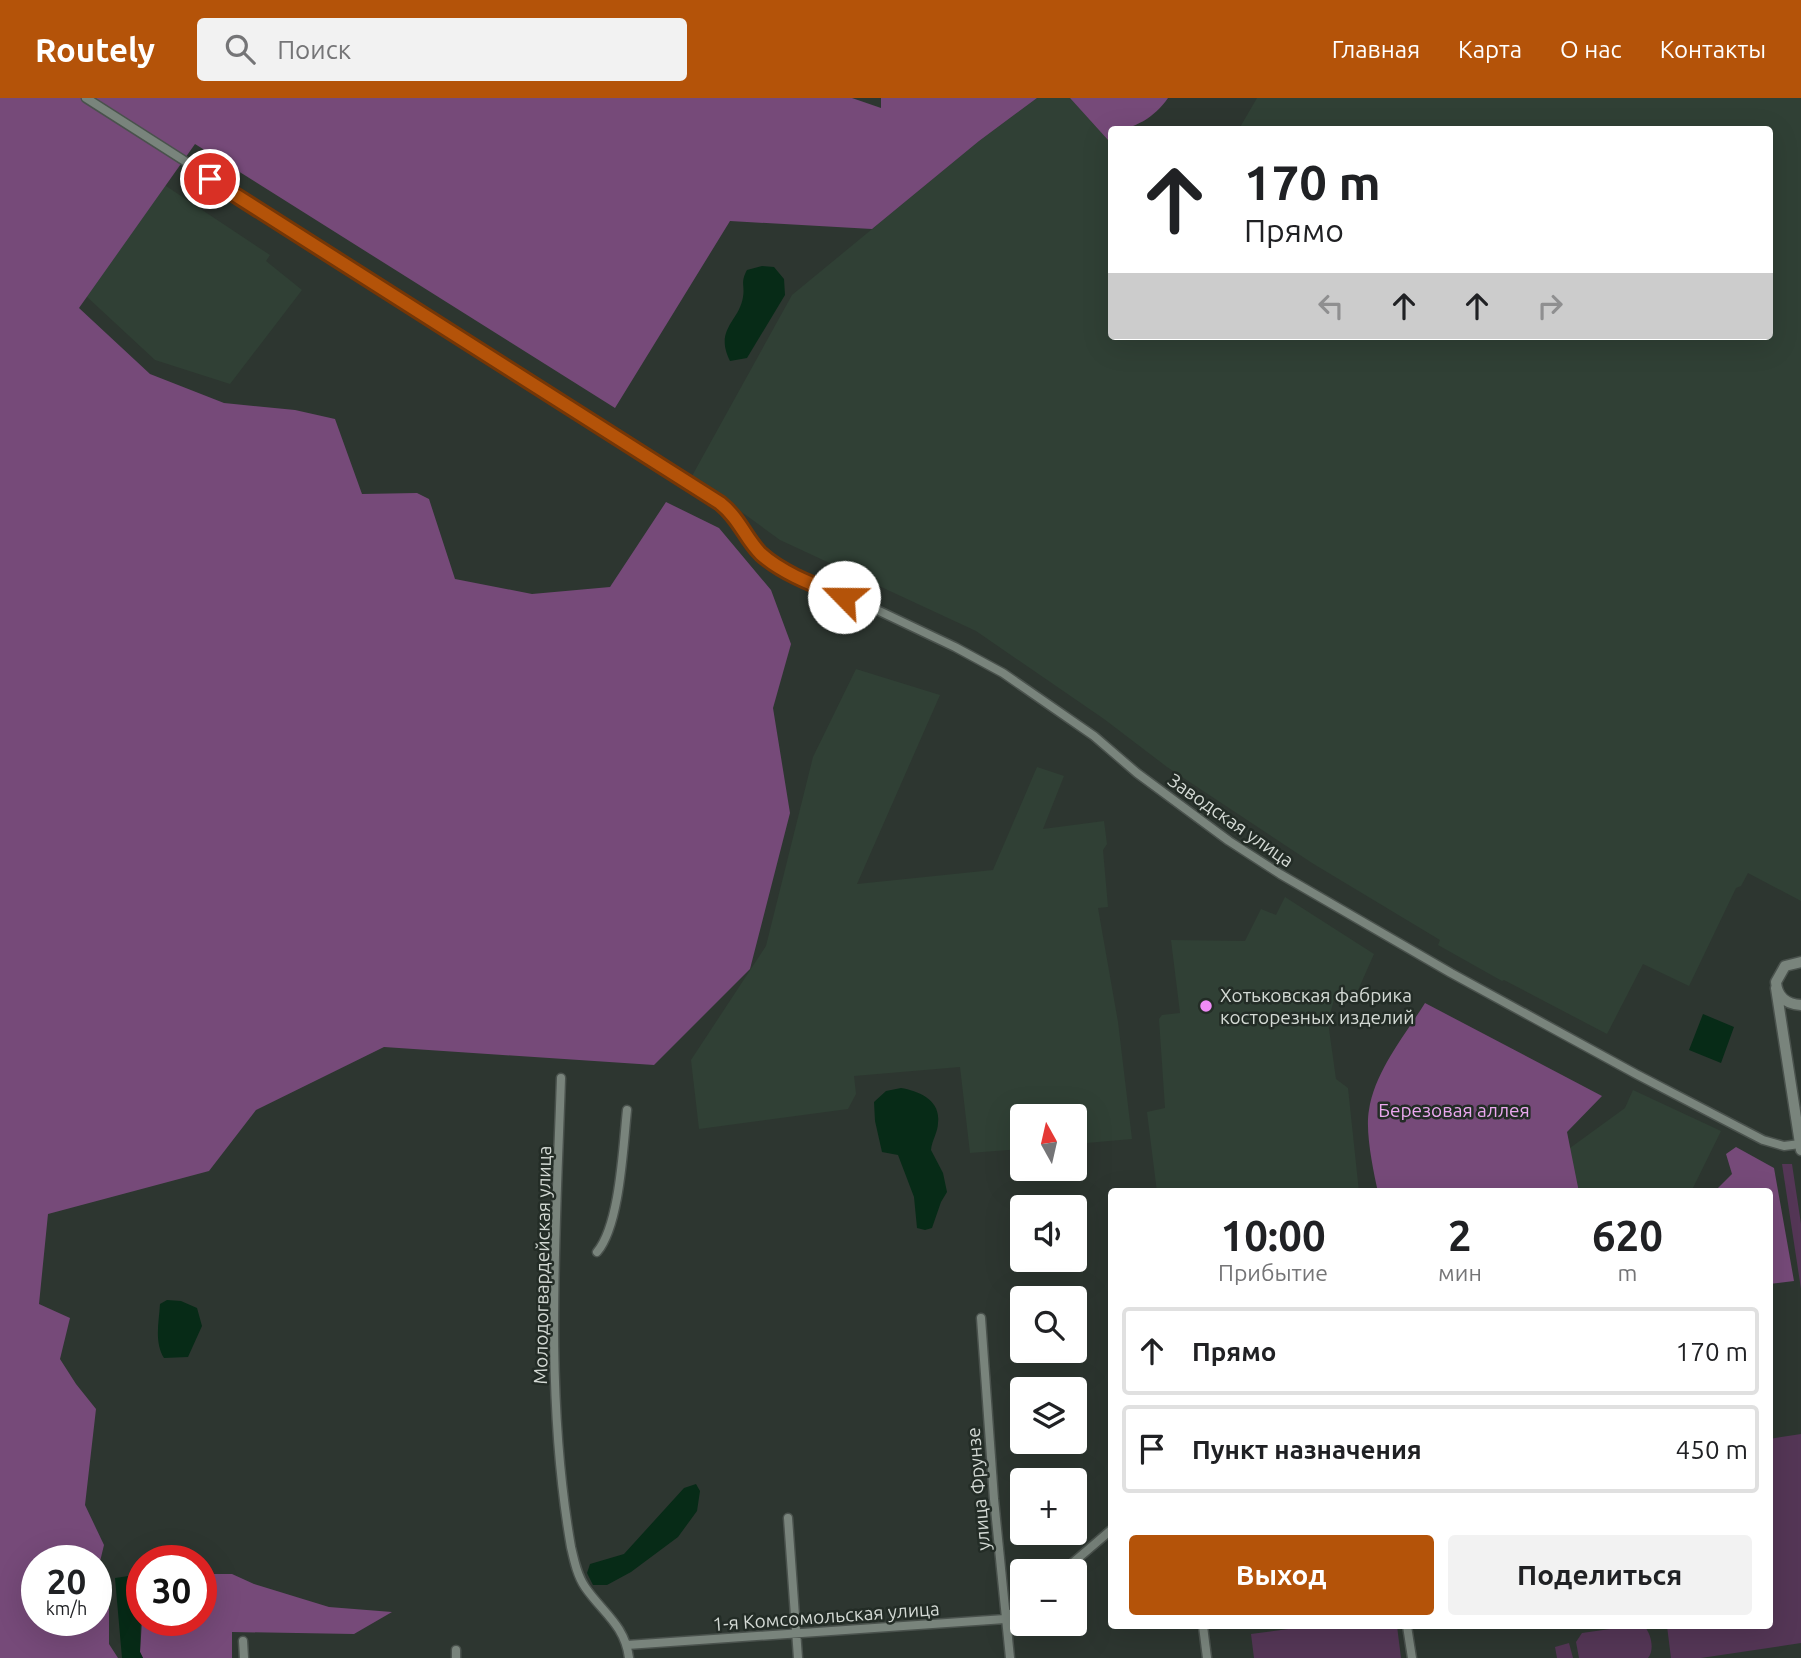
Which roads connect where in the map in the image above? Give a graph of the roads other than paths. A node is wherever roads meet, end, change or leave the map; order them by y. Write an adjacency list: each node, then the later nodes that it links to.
1 (86, 98): 8 (street, Заводская улица)
2 (1801, 962): 3 (street)
3 (1776, 988): 4 (street); 5 (street)
4 (1799, 1005): 5 (street)
5 (1783, 1028): 8 (street)
6 (561, 1078): 21 (street, Молодогвардейская улица)
7 (627, 1110): 10 (street)
8 (1800, 1144): 9 (street)
9 (1801, 1150)
10 (597, 1252)
11 (981, 1318): 16 (street, улица Фрунзе)
12 (788, 1518): 19 (street)
13 (1108, 1533): 14 (street)
14 (1077, 1559)
15 (1010, 1615): 16 (street)
16 (1005, 1619): 19 (street, 1-я Комсомольская улица); 25 (street, улица Фрунзе)
17 (1203, 1629): 26 (street)
18 (1407, 1629): 27 (street)
19 (796, 1635): 21 (street, 1-я Комсомольская улица); 24 (street)
20 (243, 1641): 22 (street)
21 (627, 1645): 23 (street)
22 (244, 1658)
23 (629, 1658)
24 (798, 1658)
25 (1010, 1658)
26 (1207, 1658)
27 (1412, 1658)

